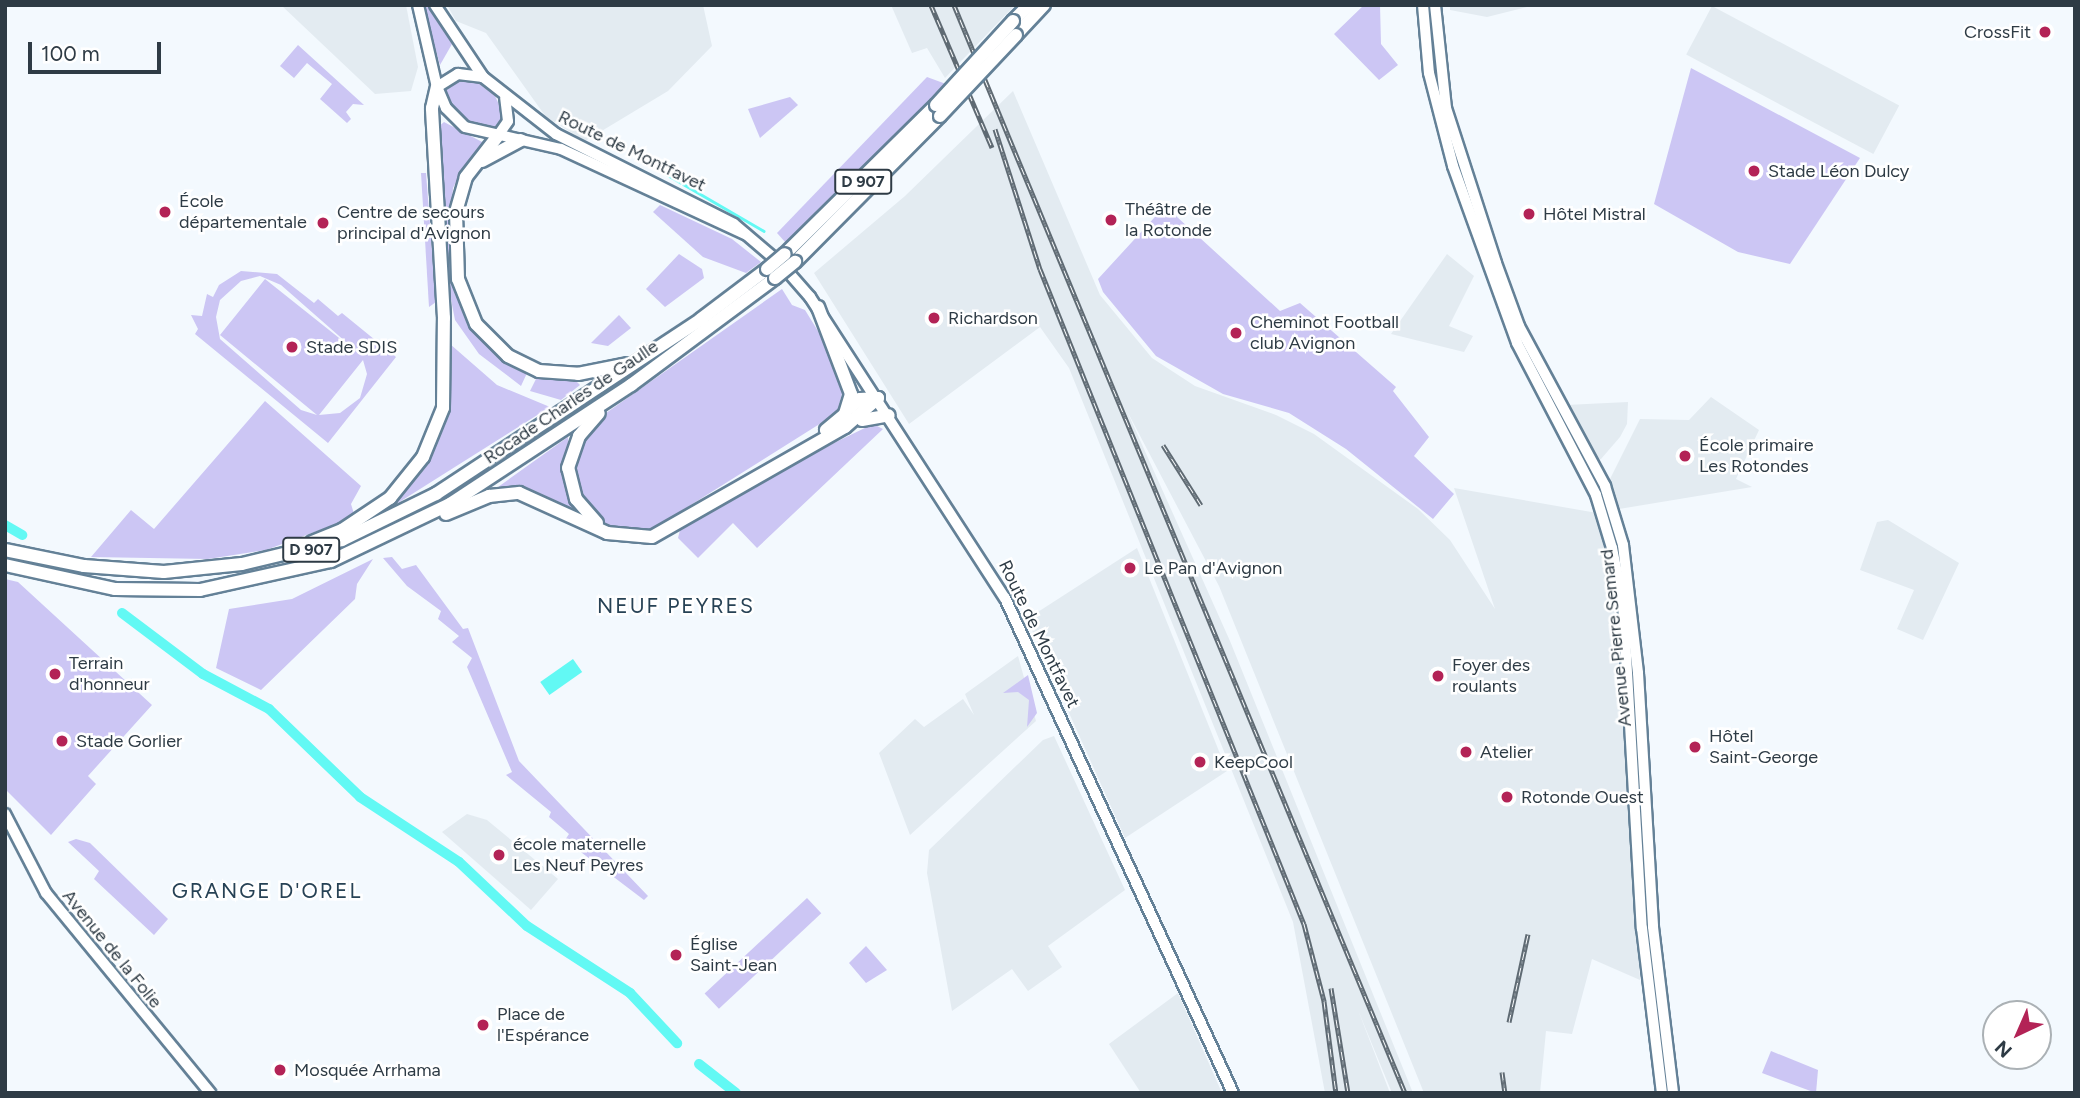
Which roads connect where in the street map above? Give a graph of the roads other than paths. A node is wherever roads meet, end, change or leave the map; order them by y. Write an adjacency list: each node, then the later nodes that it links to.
1 (418, 5): 8 (main road)
2 (435, 5): 7 (main road)
3 (1029, 5): 10 (highway, Rocade Charles de Gaulle / D 907, bridge)
4 (1044, 5): 10 (highway, Rocade Charles de Gaulle / D 907, bridge)
5 (1423, 5): 32 (main road, Avenue Pierre Semard)
6 (1435, 5): 33 (main road, Avenue Pierre Semard)
7 (482, 77): 8 (main road); 9 (main road, Route de Montfavet)
8 (437, 87): 11 (main road, Route de Montfavet); 25 (highway)
9 (505, 98): 11 (main road); 14 (main road, Route de Montfavet)
10 (938, 111): 15 (highway, Rocade Charles de Gaulle / D 907, bridge)
11 (497, 137): 12 (main road, Route de Montfavet); 13 (highway)
12 (521, 140): 13 (highway); 14 (main road, Route de Montfavet)
13 (475, 164): 17 (highway)
14 (745, 234): 16 (main road, Route de Montfavet)
15 (771, 274): 17 (highway, Rocade Charles de Gaulle / D 907); 18 (highway, Rocade Charles de Gaulle / D 907)
16 (818, 307): 19 (main road, Route de Montfavet); 20 (highway)
17 (638, 361): 25 (highway, Rocade Charles de Gaulle / D 907)
18 (631, 385): 20 (highway); 23 (highway, Rocade Charles de Gaulle / D 907)
19 (878, 398): 20 (highway); 21 (main road, Route de Montfavet); 22 (highway)
20 (848, 409)
21 (889, 415): 22 (highway); 31 (main road, Route de Montfavet)
22 (845, 427): 23 (highway)
23 (382, 541): 28 (highway, Rocade Charles de Gaulle / D 907)
24 (5, 550): 25 (highway, Rocade Charles de Gaulle / D 907)
25 (242, 564)
26 (5, 565): 28 (highway, Rocade Charles de Gaulle / D 907)
27 (5, 572): 28 (highway)
28 (36, 575)
29 (5, 814): 30 (main road, Avenue de la Folie)
30 (211, 1093)
31 (1233, 1093)
32 (1662, 1093)
33 (1673, 1093)

